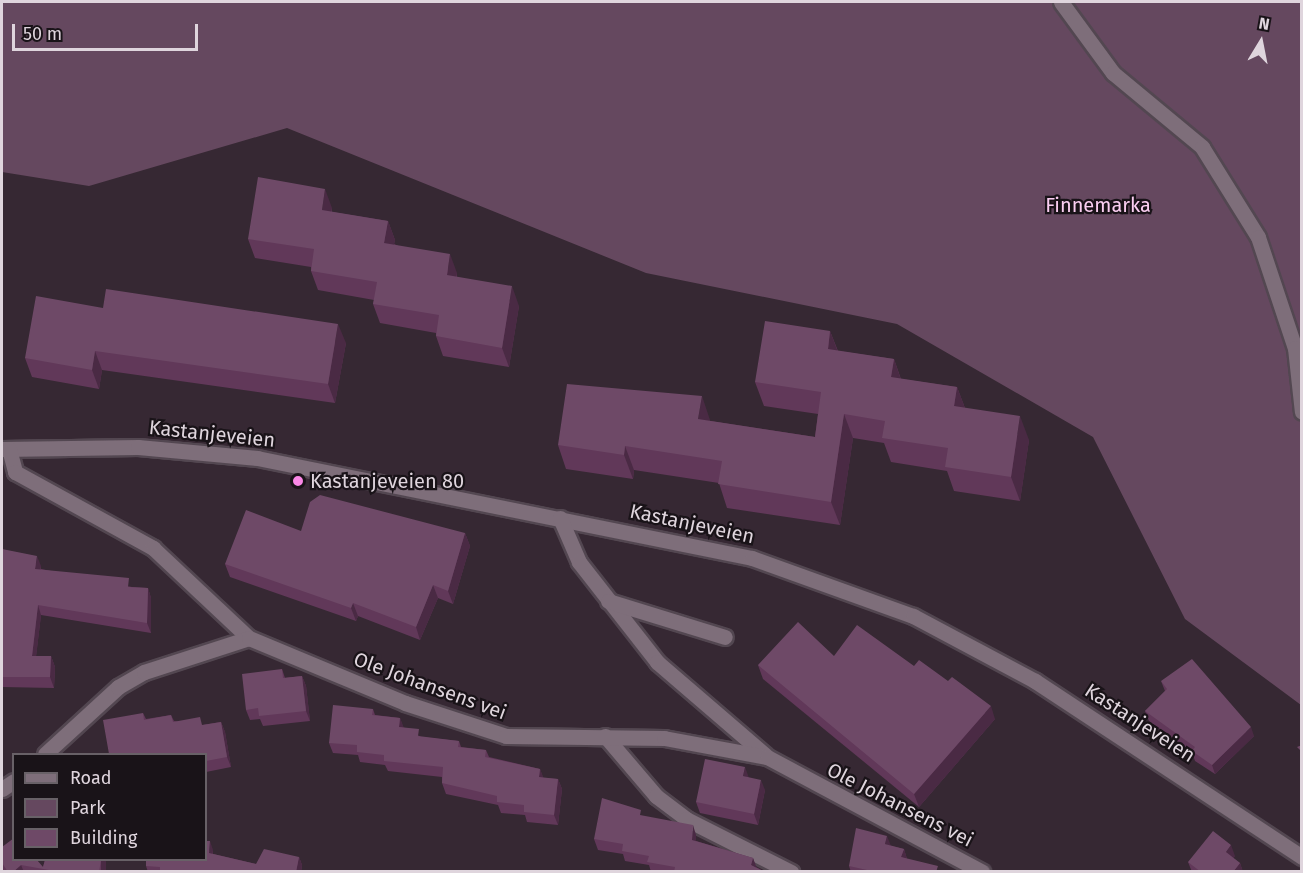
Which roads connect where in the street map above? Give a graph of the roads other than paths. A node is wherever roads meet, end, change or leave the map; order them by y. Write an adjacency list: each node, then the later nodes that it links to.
1 (1061, 2): 2 (street)
2 (1302, 412)
3 (5, 449): 4 (street, Kastanjeveien); 7 (street, Ole Johansens vei)
4 (560, 518): 5 (street, Ole Johansens vei); 11 (street, Kastanjeveien)
5 (608, 601): 6 (street); 10 (street, Ole Johansens vei)
6 (725, 637)
7 (249, 638): 8 (street, Ole Johansens vei); 9 (street)
8 (605, 736): 10 (street, Ole Johansens vei); 12 (street)
9 (46, 753)
10 (767, 757): 13 (street, Ole Johansens vei)
11 (1302, 857)
12 (791, 872)
13 (982, 872)

